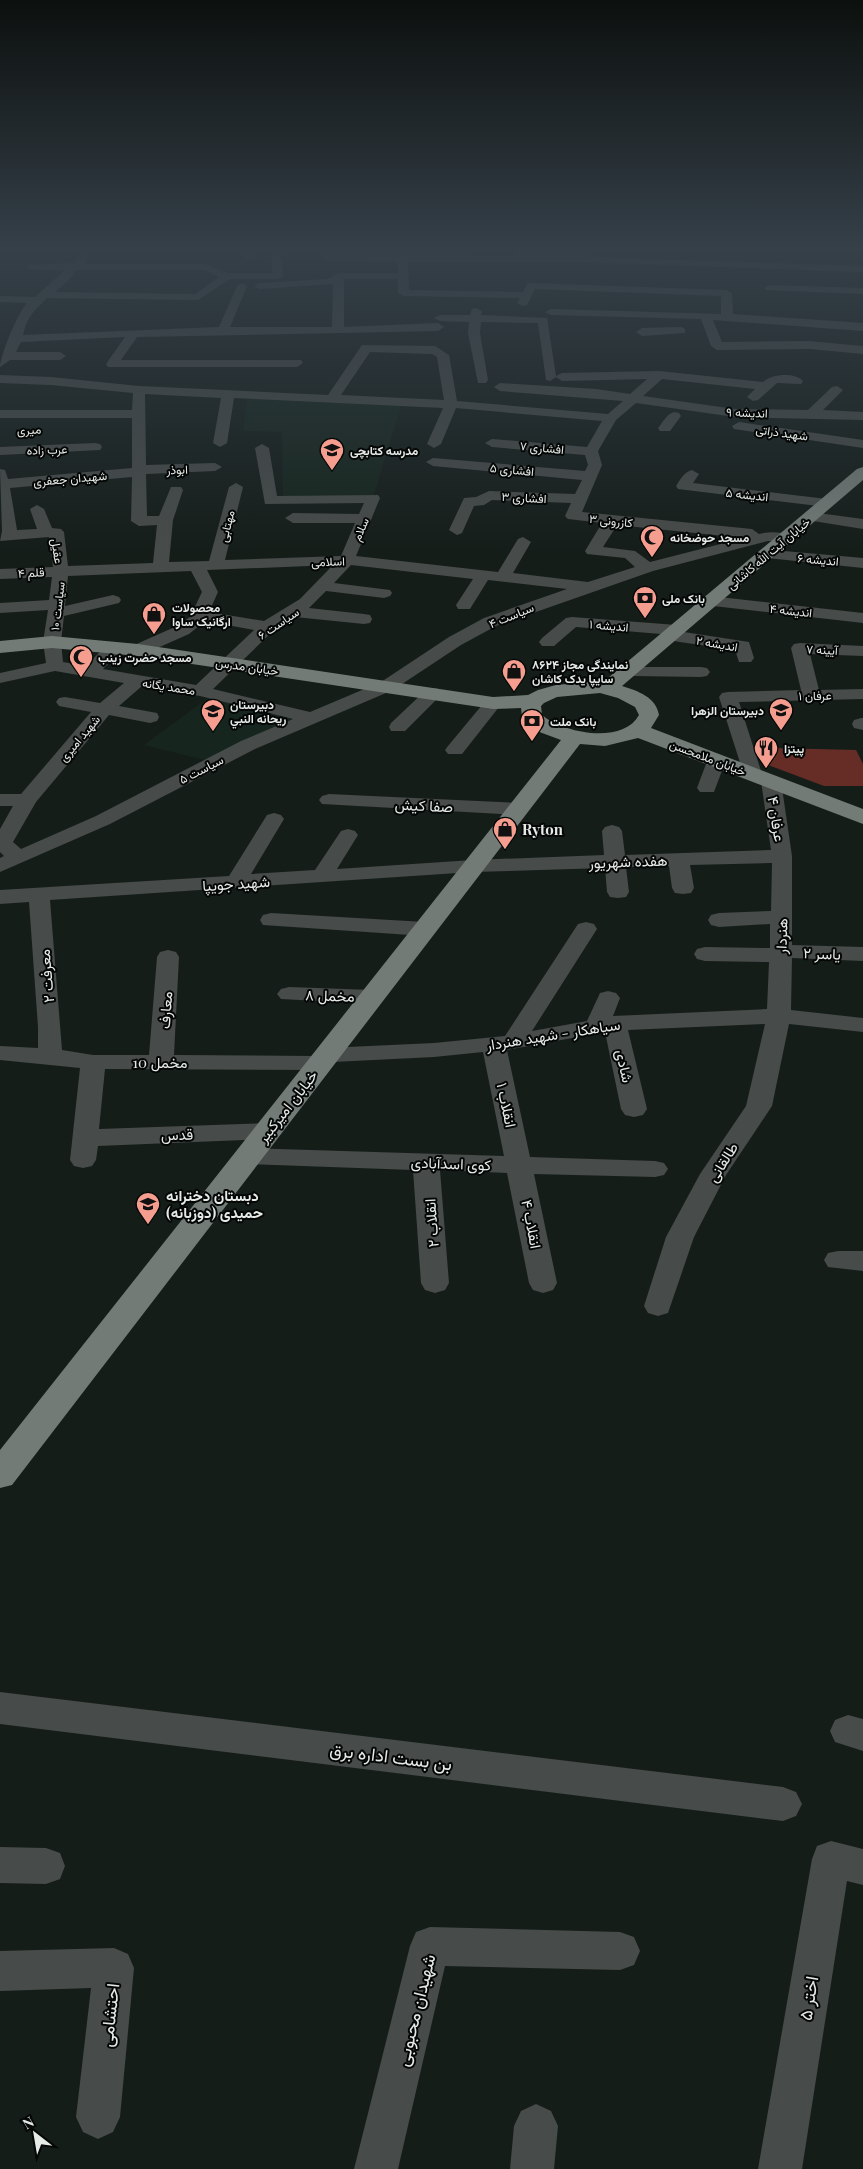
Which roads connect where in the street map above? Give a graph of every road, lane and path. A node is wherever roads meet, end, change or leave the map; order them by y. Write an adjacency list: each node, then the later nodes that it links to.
1 (122, 350): 8 (street)
2 (365, 350): 27 (street)
3 (435, 350): 31 (street)
4 (477, 350): 14 (street)
5 (551, 350): 12 (street)
6 (60, 356): 7 (street)
7 (4, 358)
8 (218, 363): 9 (street); 24 (street)
9 (297, 363)
10 (71, 370): 15 (street)
11 (659, 375): 12 (street); 19 (street); 28 (street)
12 (550, 377): 21 (street)
13 (0, 379): 15 (street)
14 (482, 380)
15 (45, 381): 17 (street)
16 (797, 381): 19 (street)
17 (78, 384): 22 (street); 25 (street)
18 (403, 386): 30 (street)
19 (764, 386): 36 (street)
20 (500, 387): 21 (street, اندیشه ۹)
21 (540, 388): 28 (street, اندیشه ۹); 33 (street)
22 (139, 390): 24 (street); 40 (street)
23 (837, 390): 37 (street)
24 (200, 392): 26 (street)
25 (67, 394)
26 (228, 394): 27 (street); 46 (street)
27 (332, 399): 30 (street)
28 (633, 399): 36 (street, اندیشه ۹); 42 (street)
29 (22, 402): 39 (street)
30 (400, 402): 31 (street)
31 (451, 404): 32 (street); 47 (street)
32 (496, 408): 33 (street); 43 (street)
33 (526, 410): 42 (street)
34 (641, 412): 41 (street, شهید ذراتی)
35 (859, 412): 37 (street, اندیشه ۹)
36 (735, 413): 37 (street, اندیشه ۹)
37 (812, 413)
38 (0, 414): 39 (street)
39 (15, 414): 40 (street)
40 (138, 414): 55 (street)
41 (674, 416): 44 (street); 48 (street, شهید ذراتی)
42 (611, 418): 52 (street)
43 (487, 421)
44 (665, 428)
45 (492, 442): 52 (street, افشاری ۷)
46 (220, 443)
47 (434, 444)
48 (863, 444)
49 (95, 447): 51 (street, عرب زاده)
50 (262, 448): 68 (street, سلام)
51 (0, 451)
52 (591, 451): 58 (street)
53 (433, 462): 58 (street, افشاری ۵)
54 (215, 467): 55 (street, ابوذر)
55 (138, 471): 60 (street, شهیدان جعفری); 69 (street)
56 (863, 472): 65 (main road, خیابان آیت الله کاشانی)
57 (692, 474): 65 (street, اندیشه ۵)
58 (590, 476): 63 (street)
59 (863, 479): 65 (main road, خیابان آیت الله کاشانی)
60 (1, 485): 75 (street)
61 (236, 487): 84 (street, مهتابی)
62 (176, 490): 69 (street)
63 (580, 499): 70 (street, کازرونی ۳); 73 (street, افشاری ۳)
64 (37, 509): 74 (street, عقیل)
65 (822, 510): 71 (street); 77 (main road, خیابان آیت الله کاشانی); 79 (main road, خیابان آیت الله کاشانی)
66 (863, 516): 71 (street)
67 (293, 518): 68 (street)
68 (364, 519): 80 (street, سلام)
69 (165, 520): 85 (street)
70 (612, 520): 76 (street, کازرونی ۳); 86 (street)
71 (841, 521): 72 (street)
72 (863, 524)
73 (457, 530)
74 (50, 532): 75 (street); 87 (street, عقیل)
75 (5, 536)
76 (768, 536): 77 (street, کازرونی ۳); 86 (street)
77 (788, 538): 106 (main road, خیابان آیت الله کاشانی)
78 (523, 542): 90 (street)
79 (774, 555): 81 (street, اندیشه ۶); 95 (main road, خیابان آیت الله کاشانی)
80 (347, 560): 84 (street, اسلامی); 89 (street, اسلامی); 91 (street, سیاست ۶)
81 (863, 563)
82 (590, 564): 86 (street)
83 (196, 565): 84 (street, اسلامی); 85 (street, اسلامی); 101 (street)
84 (216, 565)
85 (161, 566): 87 (street, اسلامی)
86 (647, 568): 92 (street, سیاست ۴)
87 (61, 571): 88 (street, قلم ۴); 98 (street, سیاست ۱۰)
88 (0, 574)
89 (484, 575): 90 (street, اسلامی); 96 (street)
90 (502, 577): 92 (street, اسلامی)
91 (321, 586): 93 (street); 100 (street, سیاست ۶)
92 (593, 587): 122 (street, سیاست ۴)
93 (384, 593)
94 (113, 600): 98 (street)
95 (719, 602): 102 (street, اندیشه ۴); 106 (main road, خیابان آیت الله کاشانی)
96 (464, 605)
97 (0, 608): 98 (street)
98 (56, 608): 107 (street, سیاست ۱۰)
99 (629, 609): 104 (street)
100 (295, 612): 103 (street); 105 (street, سیاست ۶)
101 (199, 615): 105 (street); 111 (street)
102 (863, 618)
103 (364, 619)
104 (610, 625): 106 (street, اندیشه ۱); 108 (street, اندیشه ۱)
105 (267, 627): 114 (street, سیاست ۶)
106 (678, 634): 113 (street, اندیشه ۲); 117 (main road, خیابان آیت الله کاشانی); 123 (main road, خیابان آیت الله کاشانی)
107 (52, 642): 109 (main road, خیابان مدرس); 110 (main road, خیابان مدرس); 115 (street, سیاست ۱۰)
108 (548, 642)
109 (0, 647)
110 (115, 648): 111 (main road, خیابان مدرس); 116 (street)
111 (138, 650): 114 (main road, خیابان مدرس)
112 (863, 651): 129 (street, آیینه ۷)
113 (745, 658)
114 (229, 663): 122 (main road, خیابان مدرس); 125 (street, سیاست ۶)
115 (55, 666): 116 (street, محمد یگانه); 119 (street)
116 (90, 672): 121 (street, محمد یگانه)
117 (639, 672): 118 (street); 127 (main road, خیابان آیت الله کاشانی)
118 (701, 672)
119 (23, 673): 120 (street); 124 (street)
120 (0, 678)
121 (138, 681): 125 (street, محمد یگانه); 132 (street, شهید امیری)
122 (386, 686): 126 (main road, خیابان مدرس); 135 (street, سیاست ۵)
123 (600, 687): 127 (main road); 133 (main road)
124 (37, 690)
125 (200, 691): 135 (street, محمد یگانه)
126 (433, 693): 131 (main road, خیابان مدرس); 136 (street)
127 (626, 693): 137 (main road)
128 (863, 694): 129 (street, عرفان ۱)
129 (811, 695): 141 (street, عرفان ۱)
130 (65, 702): 132 (street)
131 (493, 703): 133 (main road, خیابان مدرس); 139 (street)
132 (104, 708): 134 (street); 144 (street, شهید امیری)
133 (533, 709): 138 (main road, خیابان مدرس)
134 (150, 717)
135 (311, 718): 154 (street, سیاست ۵)
136 (398, 727)
137 (637, 730): 138 (main road, خیابان مدرس); 140 (main road, خیابان ملامحسن)
138 (574, 738): 146 (main road, خیابان امیرکبیر)
139 (455, 750)
140 (716, 760): 141 (main road, خیابان ملامحسن); 142 (street)
141 (761, 778): 147 (main road, خیابان ملامحسن); 151 (street, عرفان ۴)
142 (707, 788)
143 (0, 800): 144 (street)
144 (27, 800): 154 (street, شهید امیری)
145 (330, 800): 146 (street, صفا کیش)
146 (518, 809): 155 (main road, خیابان امیرکبیر)
147 (863, 817)
148 (274, 819): 157 (street)
149 (612, 831): 153 (street)
150 (348, 835): 156 (street)
151 (782, 856): 152 (street, هفده شهریور); 162 (street, هنردار)
152 (679, 859): 153 (street, هفده شهریور); 158 (street)
153 (617, 861): 155 (street, هفده شهریور); 159 (street)
154 (9, 862)
155 (473, 866): 156 (street, شهید جویپا); 165 (main road, خیابان امیرکبیر)
156 (321, 877): 157 (street, شهید جویپا)
157 (235, 883): 160 (street, شهید جویپا)
158 (683, 888)
159 (618, 892)
160 (39, 896): 161 (street, شهید جویپا); 178 (street, معرفت ۲)
161 (0, 898)
162 (782, 917): 164 (street); 167 (street, هنردار)
163 (271, 920): 165 (street)
164 (719, 920)
165 (425, 928): 172 (main road, خیابان امیرکبیر)
166 (586, 929): 177 (street)
167 (781, 953): 168 (street, یاسر ۲); 169 (street, یاسر ۲); 174 (street, هنردار)
168 (705, 954)
169 (863, 954)
170 (168, 957): 182 (street, معارف)
171 (288, 994): 172 (street, مخمل ۸)
172 (372, 996): 180 (main road, خیابان امیرکبیر)
173 (608, 998): 175 (street)
174 (779, 1016): 175 (street, سیاهکار - شهید هنردار); 176 (street, سیاهکار - شهید هنردار); 191 (street, طالقانی)
175 (606, 1025): 177 (street, سیاهکار - شهید هنردار); 183 (street, شادی)
176 (863, 1025)
177 (503, 1043): 180 (street, سیاهکار - شهید هنردار); 187 (street, انقلاب ۱)
178 (50, 1056): 179 (street, مخمل 10); 181 (street, مخمل 10)
179 (3, 1057)
180 (324, 1059): 182 (street, مخمل 10); 184 (main road, خیابان امیرکبیر)
181 (93, 1062): 182 (street, مخمل 10); 184 (street, قدس)
182 (161, 1062)
183 (634, 1110)
184 (268, 1131): 185 (main road, خیابان امیرکبیر)
185 (248, 1156): 186 (street, کوی اسدآبادی); 192 (main road, خیابان امیرکبیر)
186 (426, 1162): 187 (street, کوی اسدآبادی); 189 (street, انقلاب ۲)
187 (520, 1165): 188 (street, کوی اسدآبادی); 190 (street, انقلاب ۴)
188 (655, 1169)
189 (435, 1283)
190 (543, 1283)
191 (658, 1306)
192 (0, 1474)
193 (0, 1708): 194 (street, بن بست اداره برق)
194 (783, 1804)
195 (0, 1865): 196 (street)
196 (46, 1866)
197 (863, 1867): 204 (street, اختر ۵)
198 (620, 1951): 202 (street, شهیدان محبوبی)
199 (0, 1970): 200 (street, احتشامی)
200 (98, 2116)
201 (536, 2126): 203 (street)
202 (376, 2169)
203 (532, 2169)
204 (780, 2169)

